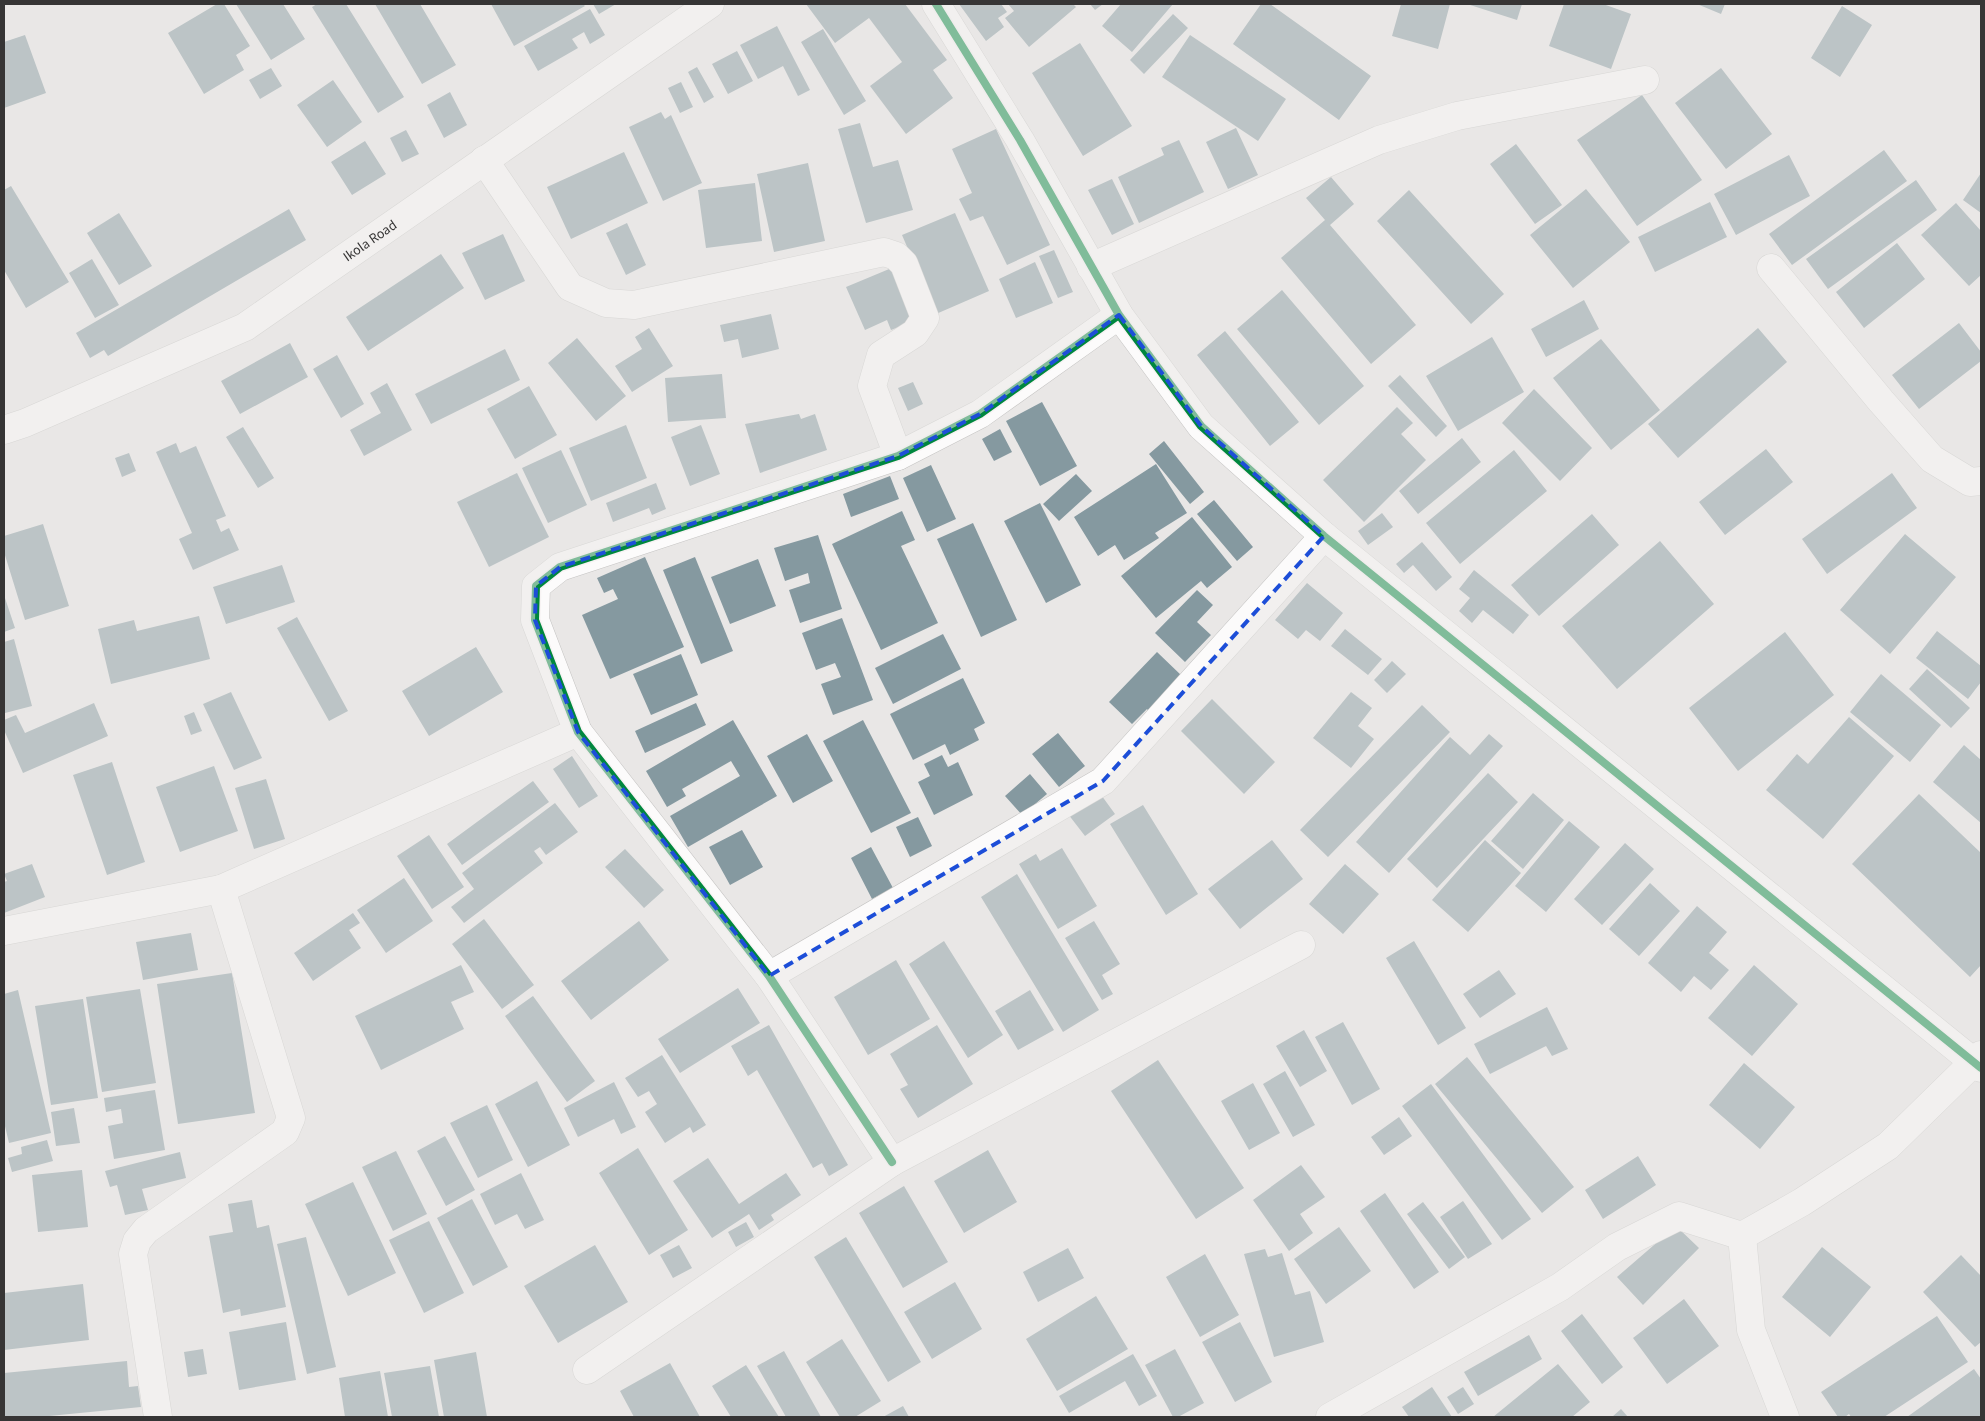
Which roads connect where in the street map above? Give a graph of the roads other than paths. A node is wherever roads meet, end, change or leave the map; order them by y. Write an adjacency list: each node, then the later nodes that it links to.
1 (710, 4): 4 (street, Ikola Road)
2 (936, 4): 5 (street)
3 (1645, 80): 5 (street)
4 (484, 160): 8 (street, Ikola Road); 9 (street)
5 (1092, 267): 7 (street)
6 (1771, 268): 10 (street)
7 (1119, 315): 9 (street); 11 (street)
8 (4, 430)
9 (898, 456): 12 (street)
10 (1981, 481)
11 (1324, 536): 16 (street); 17 (street)
12 (578, 732): 13 (street); 16 (street)
13 (221, 889): 14 (street); 21 (street)
14 (4, 931)
15 (1301, 945): 18 (street)
16 (769, 976): 18 (street)
17 (1979, 1062): 19 (street)
18 (892, 1162): 20 (street)
19 (1742, 1236): 22 (street); 23 (street)
20 (587, 1370)
21 (158, 1417)
22 (1330, 1417)
23 (1785, 1417)

